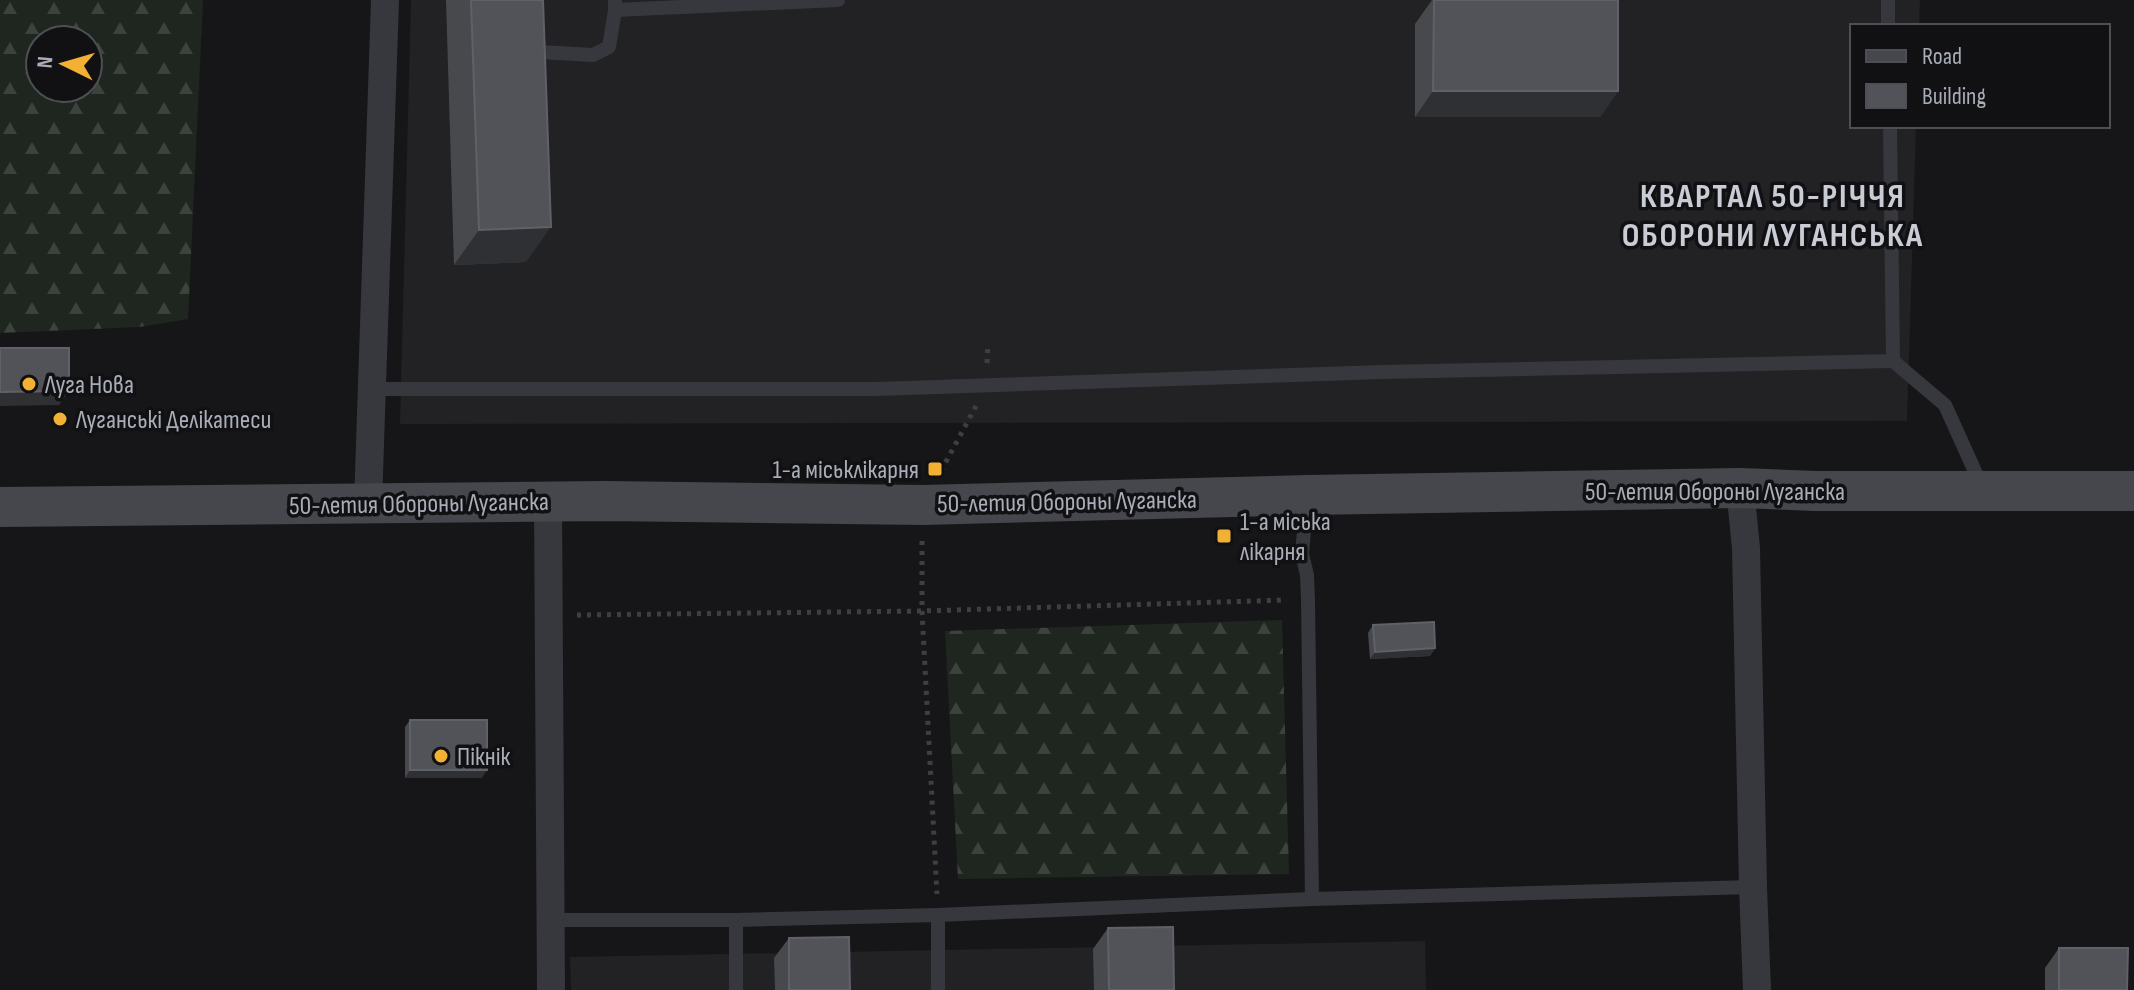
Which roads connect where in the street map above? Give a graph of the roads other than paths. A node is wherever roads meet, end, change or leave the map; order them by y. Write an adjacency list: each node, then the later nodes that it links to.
1 (385, 0): 9 (street)
2 (838, 0): 4 (lane)
3 (1888, 0): 5 (lane)
4 (615, 5): 6 (lane)
5 (1888, 24)
6 (540, 52)
7 (1890, 128): 8 (lane)
8 (1893, 361): 9 (lane); 11 (lane)
9 (372, 389): 15 (street)
10 (1740, 488): 11 (main road, 50-летия Обороны Луганска); 13 (main road, 50-летия Обороны Луганска); 17 (street)
11 (1984, 491): 12 (main road, 50-летия Обороны Луганска)
12 (2134, 491)
13 (1307, 495): 14 (main road, 50-летия Обороны Луганска); 18 (lane)
14 (548, 502): 15 (main road, 50-летия Обороны Луганска); 20 (street)
15 (368, 503): 16 (main road, 50-летия Обороны Луганска)
16 (0, 507)
17 (1753, 887): 18 (lane); 25 (street)
18 (1312, 899): 19 (lane)
19 (938, 915): 21 (lane); 24 (lane)
20 (551, 920): 21 (lane); 22 (street)
21 (736, 920): 23 (lane)
22 (551, 990)
23 (736, 990)
24 (938, 990)
25 (1757, 990)

